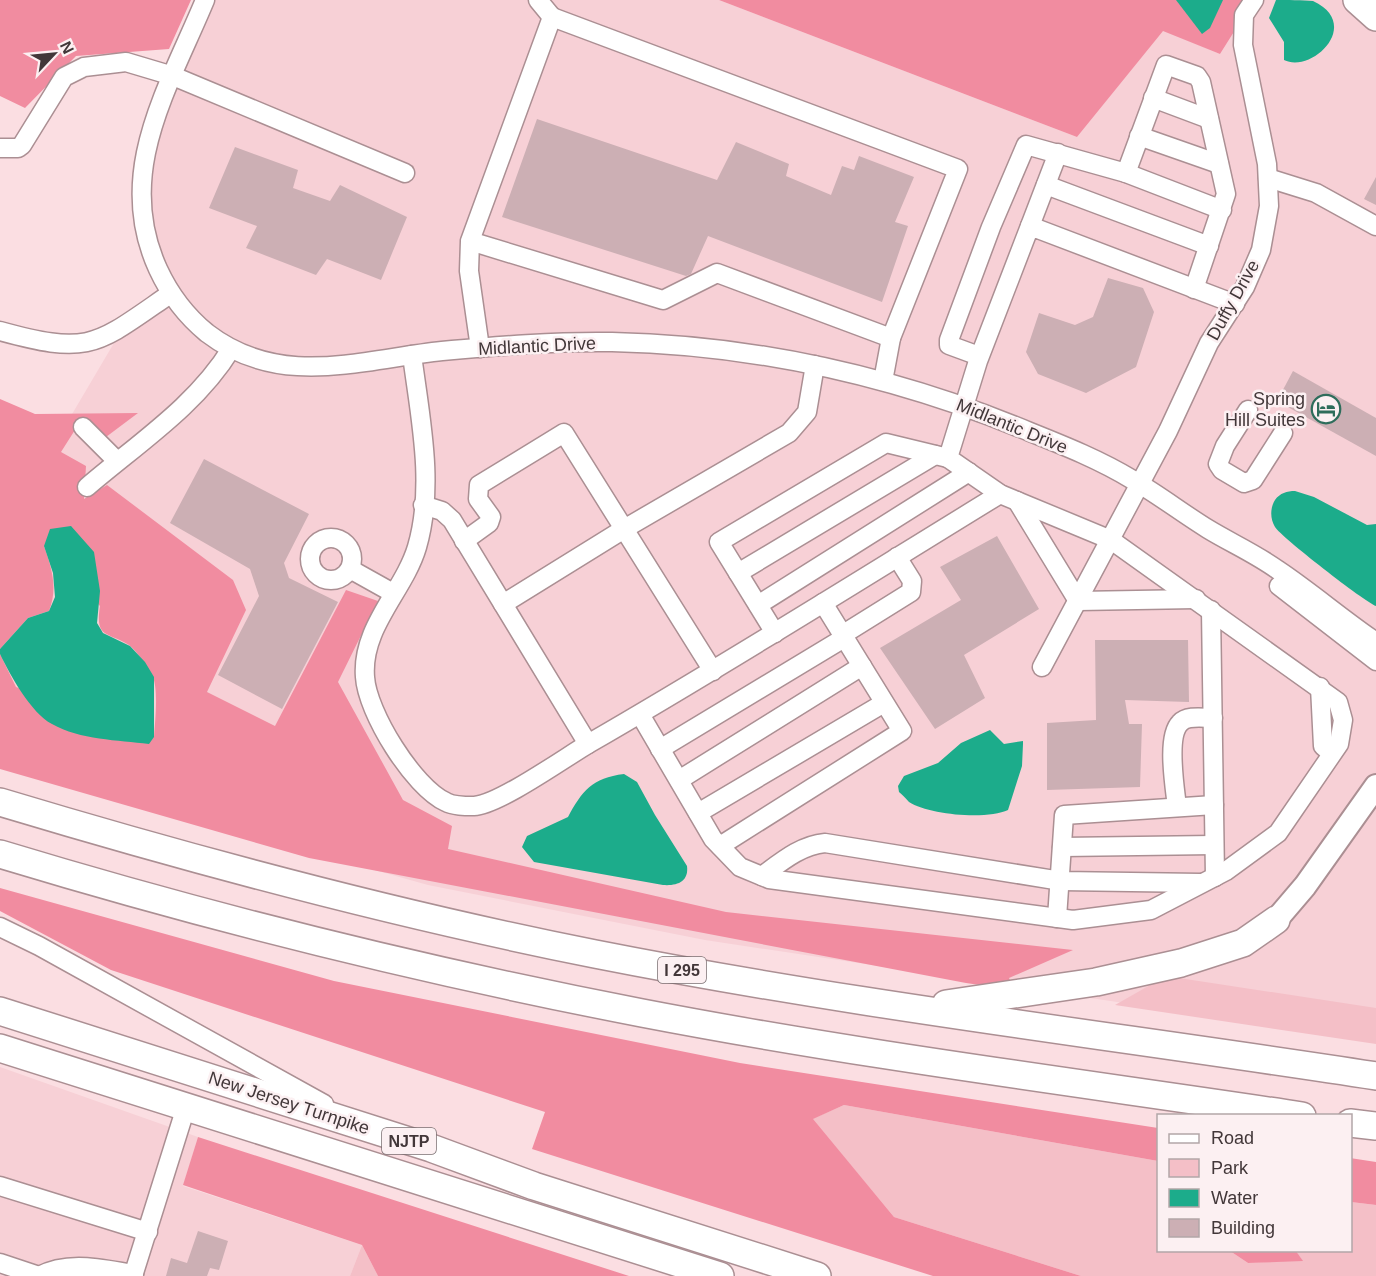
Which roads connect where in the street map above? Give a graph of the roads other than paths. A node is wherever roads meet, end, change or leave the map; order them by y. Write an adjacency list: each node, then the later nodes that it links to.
1 (205, 0): 7 (street, Midlantic Drive)
2 (538, 0): 5 (street)
3 (1254, 0): 16 (street, Duffy Drive)
4 (1357, 0): 6 (highway)
5 (552, 17): 21 (street); 27 (street)
6 (1376, 17)
7 (173, 76): 11 (street); 14 (street); 24 (street, Midlantic Drive)
8 (1153, 98): 9 (street); 9 (street); 10 (street)
9 (1209, 119): 13 (street)
10 (1140, 136): 13 (street); 15 (street)
11 (0, 148)
12 (1058, 153): 15 (street); 17 (street); 31 (street)
13 (1219, 164): 18 (street)
14 (405, 173)
15 (1126, 173): 18 (street)
16 (1268, 178): 20 (street); 25 (street, Duffy Drive)
17 (1046, 185): 19 (street); 22 (street)
18 (1222, 210): 22 (street)
19 (1030, 226): 23 (street); 31 (street)
20 (1376, 226)
21 (470, 241): 27 (street); 28 (street)
22 (1209, 246): 23 (street)
23 (1194, 289): 25 (street)
24 (171, 294): 26 (street); 29 (street, Midlantic Drive)
25 (1234, 304): 41 (street, Duffy Drive)
26 (0, 331)
27 (891, 338): 33 (street)
28 (480, 348): 30 (street, Midlantic Drive); 32 (street, Midlantic Drive)
29 (231, 349): 30 (street, Midlantic Drive); 39 (street)
30 (412, 355): 44 (street)
31 (979, 356): 34 (street)
32 (815, 366): 33 (street, Midlantic Drive); 46 (street)
33 (883, 381): 34 (street, Midlantic Drive)
34 (964, 406): 38 (street); 41 (street, Midlantic Drive)
35 (1248, 410): 37 (street)
36 (83, 427): 39 (street)
37 (1283, 433)
38 (941, 456): 40 (street); 51 (street); 51 (street)
39 (117, 461): 42 (street)
40 (969, 472): 43 (street); 57 (street)
41 (1139, 483): 45 (street, Midlantic Drive); 47 (street, Duffy Drive)
42 (87, 488)
43 (1008, 497): 47 (street); 49 (street); 54 (street)
44 (423, 505): 48 (street); 52 (street)
45 (1205, 527): 61 (street, Midlantic Drive); 62 (street, Midlantic Drive)
46 (624, 529): 48 (street); 56 (street); 65 (street)
47 (1111, 540): 53 (street); 54 (street, Duffy Drive)
48 (464, 541): 56 (street)
49 (897, 557): 55 (street); 60 (street)
50 (350, 569): 52 (street)
51 (738, 573): 57 (street)
52 (393, 593): 69 (street)
53 (1196, 599): 54 (street); 58 (street)
54 (1078, 601): 64 (street, Duffy Drive)
55 (823, 603): 59 (street); 60 (street)
56 (502, 604): 69 (street)
57 (758, 605): 59 (street)
58 (1211, 610): 68 (street); 82 (street)
59 (775, 633): 65 (street)
60 (843, 637): 63 (street); 70 (street)
61 (1376, 642)
62 (1376, 662)
63 (862, 666): 66 (street); 71 (street)
64 (1042, 668)
65 (713, 671): 67 (street)
66 (884, 703): 76 (street); 78 (street)
67 (641, 716): 69 (street); 70 (street)
68 (1213, 718): 74 (street); 75 (street)
69 (588, 744)
70 (660, 749): 71 (street)
71 (679, 780): 76 (street)
72 (1376, 786): 85 (main road)
73 (0, 802): 89 (highway, I 295)
74 (1214, 805): 75 (street); 77 (street)
75 (1176, 807): 79 (street)
76 (698, 813): 78 (street)
77 (1214, 844): 79 (street); 82 (street)
78 (720, 846): 81 (street)
79 (1062, 848): 83 (street)
80 (0, 854): 94 (highway)
81 (762, 876): 83 (street); 84 (street)
82 (1209, 880): 83 (street); 84 (street)
83 (1061, 881): 84 (street)
84 (1057, 918)
85 (1276, 920): 89 (highway)
86 (0, 927): 87 (street)
87 (24, 939): 88 (street); 97 (street)
88 (0, 942)
89 (918, 1008): 92 (highway, I 295)
90 (0, 1011): 97 (highway, New Jersey Turnpike / NJTP)
91 (0, 1048): 93 (highway, New Jersey Turnpike / NJTP)
92 (1376, 1076)
93 (186, 1107): 99 (street); 103 (highway, New Jersey Turnpike / NJTP)
94 (1289, 1114)
95 (1352, 1123): 96 (highway)
96 (1376, 1126)
97 (376, 1131): 104 (highway, New Jersey Turnpike / NJTP)
98 (0, 1186): 99 (street)
99 (148, 1232): 101 (street)
100 (0, 1263): 102 (street)
101 (133, 1275): 102 (street)
102 (39, 1276)
103 (720, 1276)
104 (817, 1276)

